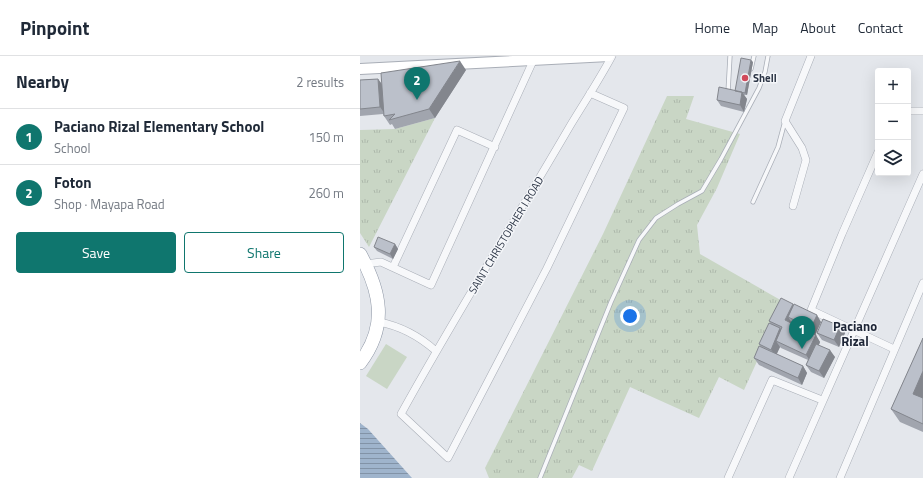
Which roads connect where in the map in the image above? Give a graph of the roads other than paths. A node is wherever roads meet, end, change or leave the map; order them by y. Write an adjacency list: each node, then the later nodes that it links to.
1 (609, 56): 7 (main road)
2 (612, 56): 10 (street, SAINT CHRISTOPHER I ROAD)
3 (730, 56): 11 (lane)
4 (754, 56): 9 (lane)
5 (768, 56): 29 (lane)
6 (811, 56): 14 (street)
7 (533, 58): 8 (main road); 15 (street)
8 (360, 69)
9 (751, 71)
10 (590, 93): 26 (street, SAINT CHRISTOPHER I ROAD); 26 (street, SAINT CHRISTOPHER I ROAD)
11 (730, 94)
12 (911, 111): 13 (street)
13 (923, 111)
14 (785, 121): 18 (lane); 19 (street)
15 (495, 147): 21 (street); 21 (street)
16 (875, 159): 24 (street)
17 (923, 174): 24 (street)
18 (753, 202)
19 (793, 206)
20 (361, 257): 21 (street); 23 (highway)
21 (393, 267)
22 (923, 283): 25 (street)
23 (379, 322): 26 (street); 27 (highway)
24 (854, 330): 25 (street); 28 (street)
25 (894, 349): 32 (street)
26 (436, 351)
27 (360, 363)
28 (822, 400): 30 (street); 31 (street)
29 (540, 478)
30 (728, 478)
31 (788, 478)
32 (840, 478)

